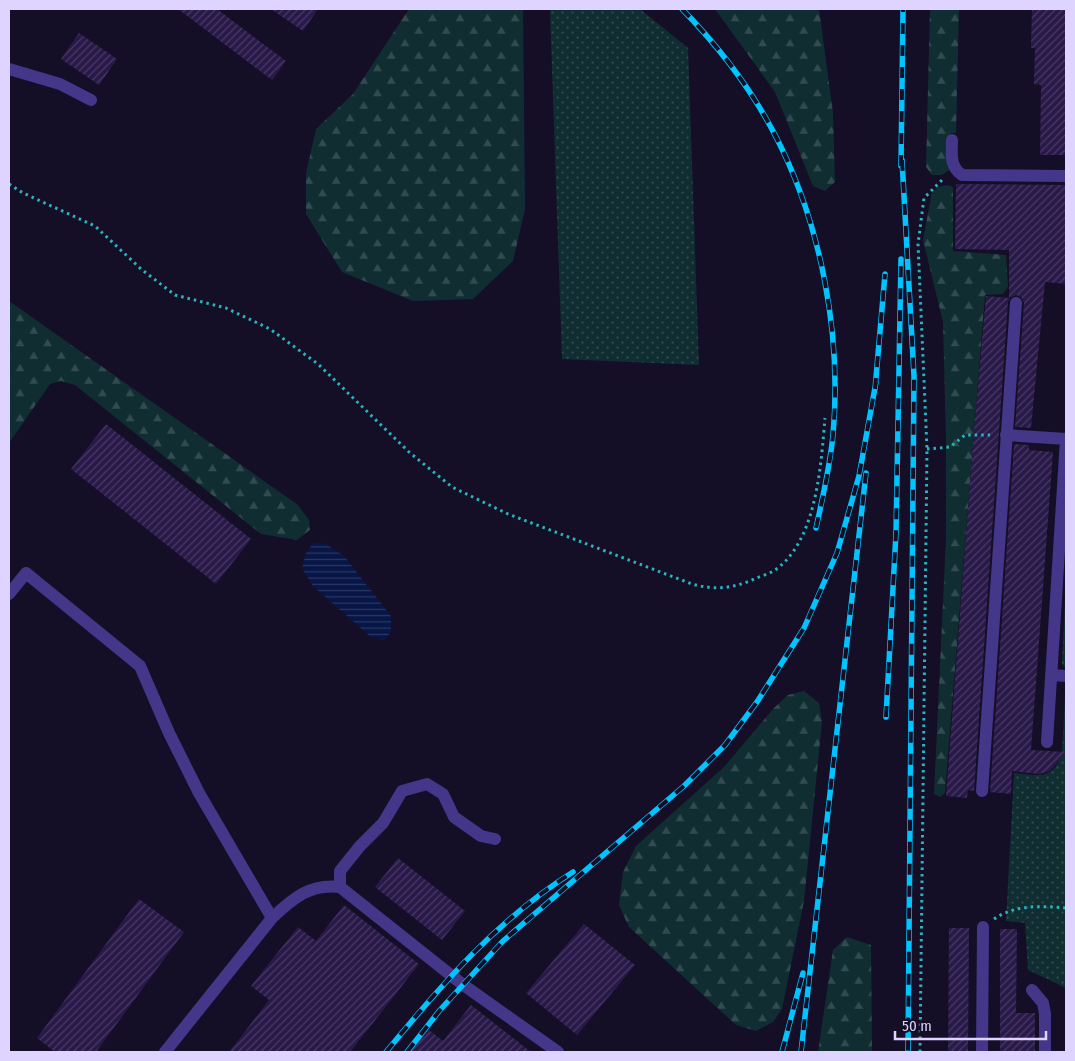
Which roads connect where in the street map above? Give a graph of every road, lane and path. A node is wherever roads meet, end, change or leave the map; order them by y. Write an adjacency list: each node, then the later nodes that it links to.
1 (9, 69): 2 (lane)
2 (91, 100)
3 (952, 140): 4 (lane)
4 (962, 174): 5 (lane); 10 (path)
5 (1066, 176)
6 (9, 184): 8 (path)
7 (1016, 303): 9 (lane)
8 (825, 418)
9 (1006, 435): 10 (path); 12 (lane); 15 (lane)
10 (927, 450): 24 (path)
11 (9, 594): 19 (lane)
12 (1051, 675): 13 (lane); 14 (lane)
13 (1066, 676)
14 (1046, 742)
15 (982, 791)
16 (495, 839): 17 (lane)
17 (340, 887): 19 (lane); 23 (lane)
18 (1066, 908): 20 (path)
19 (272, 918): 22 (lane)
20 (983, 927): 25 (lane)
21 (1032, 990): 26 (lane)
22 (165, 1052)
23 (558, 1052)
24 (920, 1052)
25 (982, 1052)
26 (1046, 1052)

